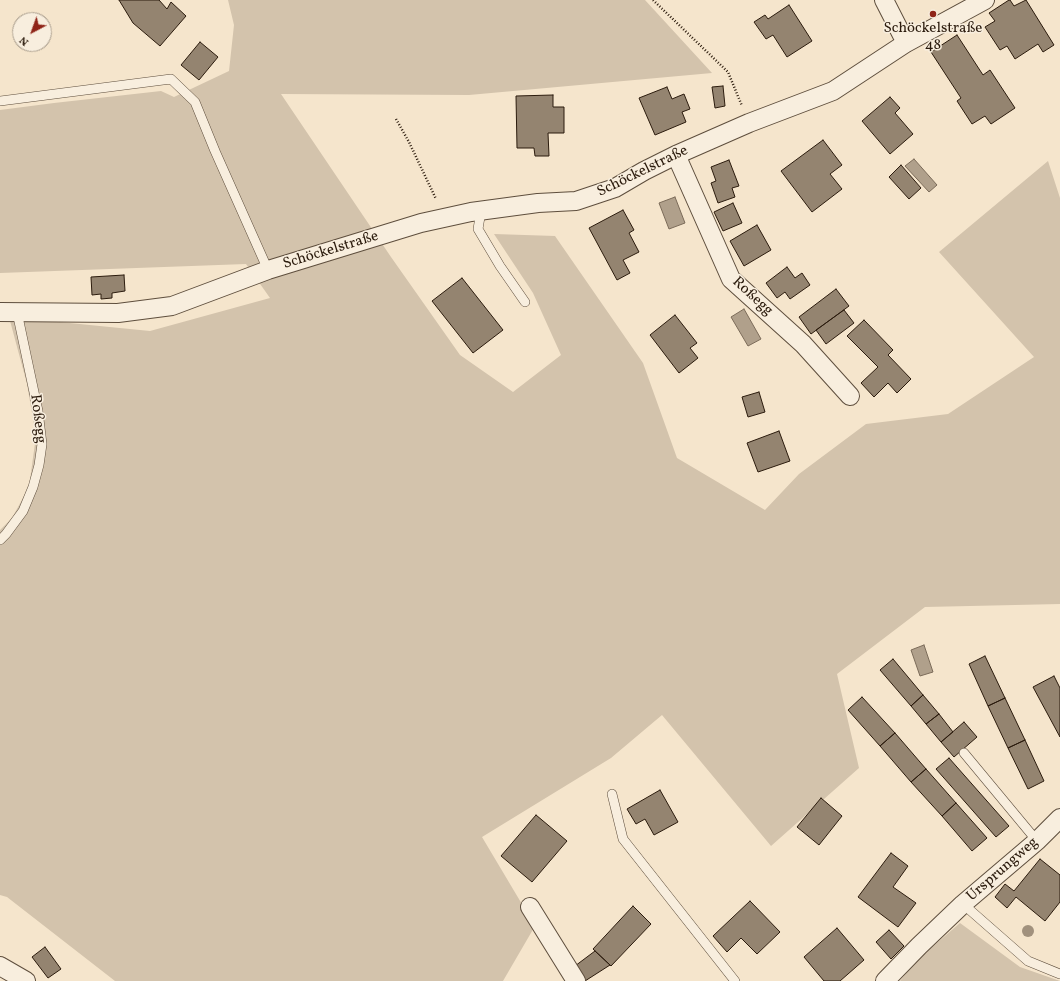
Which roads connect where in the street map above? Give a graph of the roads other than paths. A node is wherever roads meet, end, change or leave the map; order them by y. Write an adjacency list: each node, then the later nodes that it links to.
1 (884, 0): 3 (street)
2 (985, 0): 3 (street, Schöckelstraße)
3 (906, 43): 5 (street, Schöckelstraße)
4 (0, 101): 7 (lane, Schöckelstraße)
5 (676, 155): 6 (street, Schöckelstraße); 10 (street, Roßegg)
6 (481, 210): 7 (street, Schöckelstraße); 8 (lane)
7 (268, 270): 9 (street, Schöckelstraße)
8 (525, 302)
9 (9, 312): 11 (lane, Roßegg)
10 (850, 396)
11 (0, 540)
12 (964, 753): 15 (lane)
13 (612, 794): 22 (lane)
14 (1060, 818): 15 (street, Ursprungweg)
15 (1037, 841): 16 (street, Ursprungweg)
16 (963, 904): 19 (lane, Ursprungweg); 23 (street, Ursprungweg)
17 (530, 908): 21 (street)
18 (0, 966): 20 (street)
19 (1060, 974)
20 (26, 981)
21 (576, 981)
22 (735, 981)
23 (885, 981)

